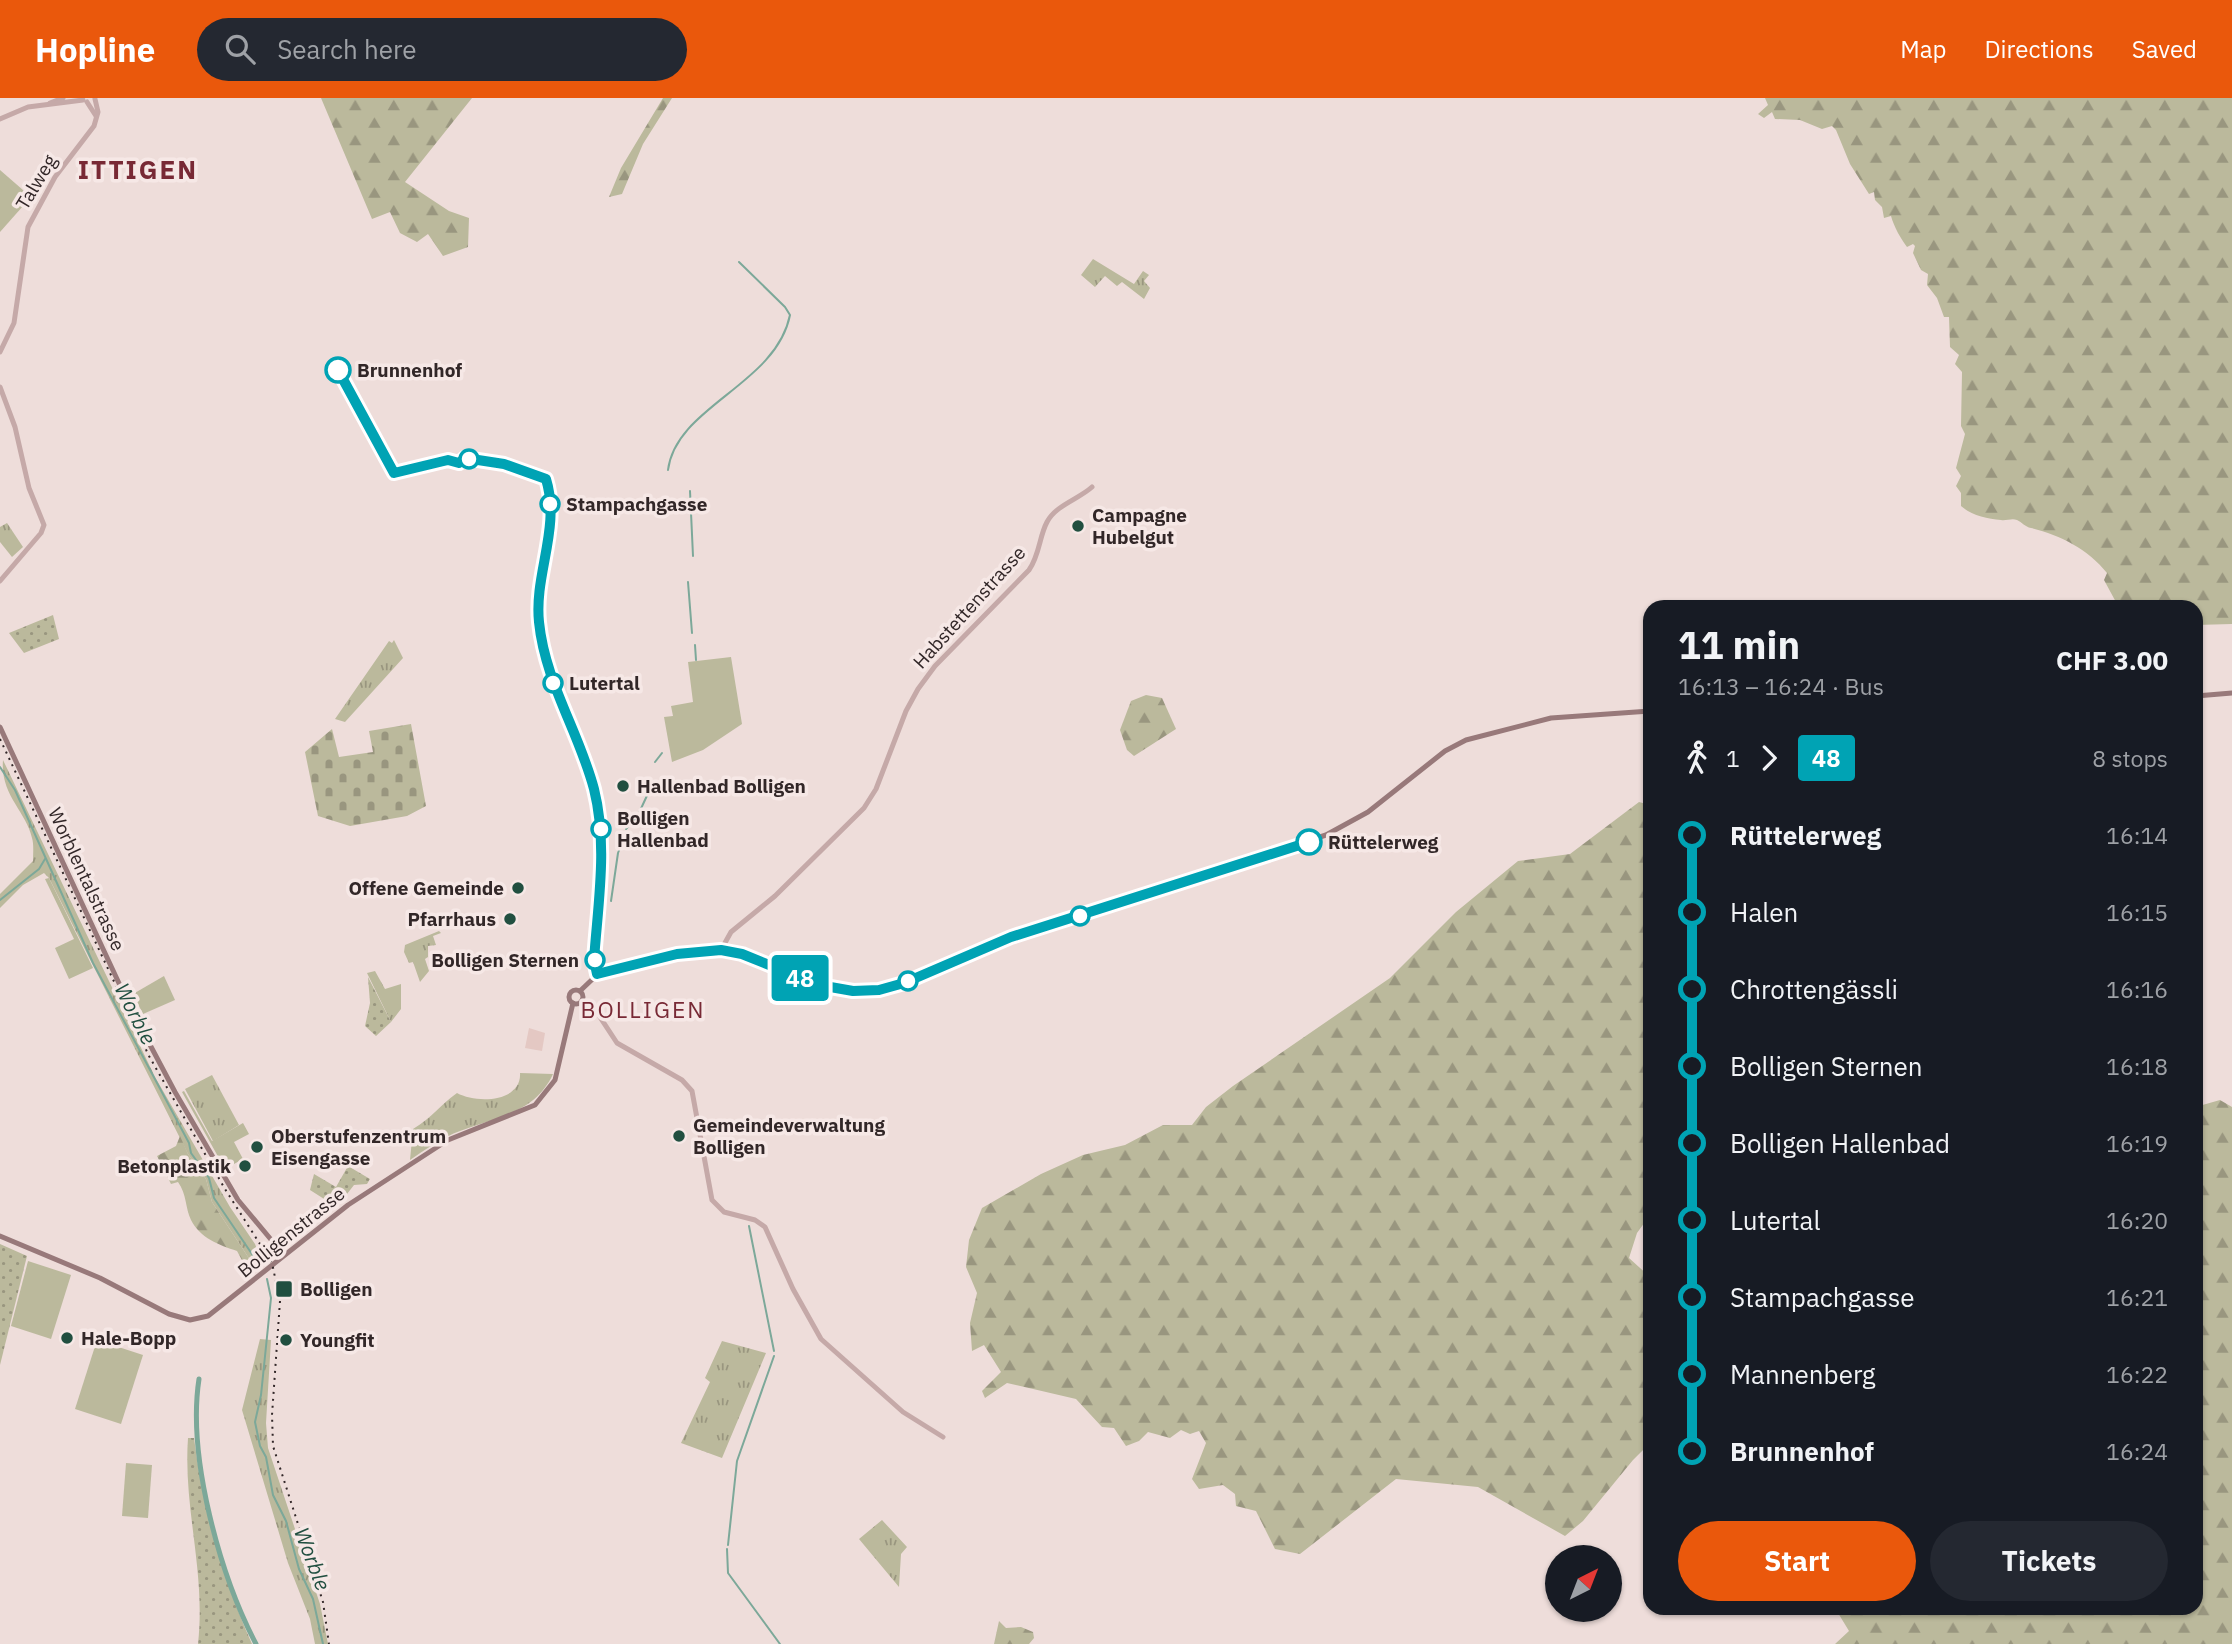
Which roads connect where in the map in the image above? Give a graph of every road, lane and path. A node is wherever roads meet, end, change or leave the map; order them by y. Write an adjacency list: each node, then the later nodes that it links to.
1 (63, 98): 4 (street)
2 (95, 98): 3 (street); 5 (street)
3 (84, 100): 4 (street); 5 (street)
4 (50, 103): 6 (street)
5 (96, 116): 7 (street, Talweg)
6 (0, 119)
7 (0, 352)
8 (0, 387): 11 (street)
9 (547, 482): 19 (street)
10 (1092, 487): 18 (street, Habstettenstrasse)
11 (13, 563): 12 (street); 13 (street)
12 (0, 575)
13 (0, 581)
14 (2232, 693): 15 (main road)
15 (2203, 695)
16 (1643, 711): 18 (main road)
17 (0, 727): 24 (main road, Worblentalstrasse)
18 (721, 950): 19 (main road)
19 (597, 974): 20 (main road)
20 (580, 991): 21 (main road); 22 (main road, Bolligenstrasse)
21 (582, 1000): 22 (main road); 25 (street)
22 (573, 1003): 24 (main road, Bolligenstrasse)
23 (0, 1236): 24 (main road, Bolligenstrasse)
24 (284, 1254)
25 (943, 1437)

